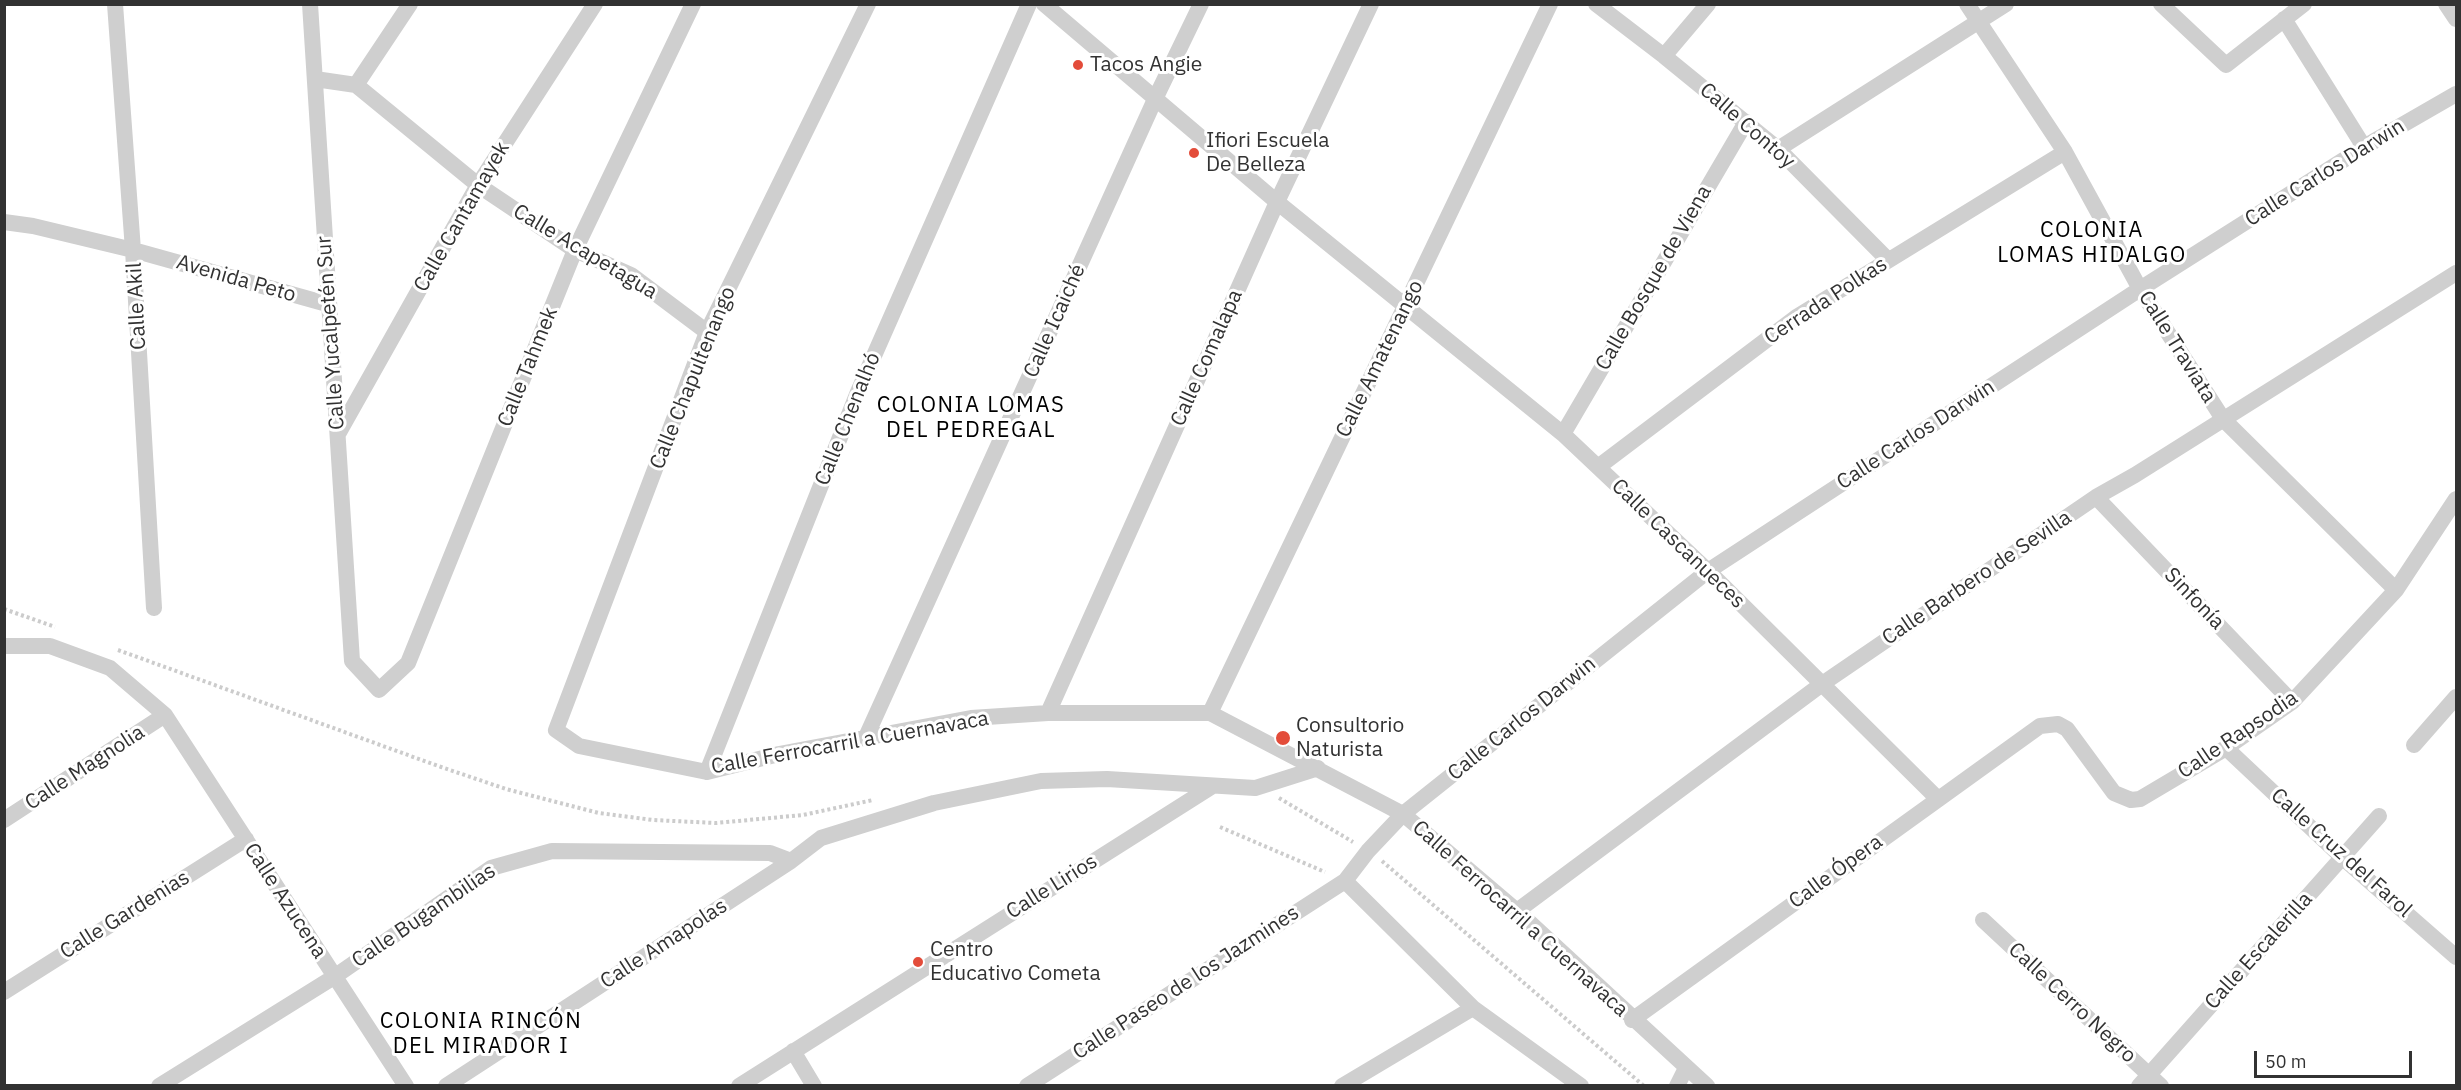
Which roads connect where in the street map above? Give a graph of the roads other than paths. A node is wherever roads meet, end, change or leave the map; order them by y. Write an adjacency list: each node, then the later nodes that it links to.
1 (115, 4): 34 (street, Calle Akil)
2 (310, 4): 23 (street, Calle Yucalpetén Sur)
3 (410, 4): 24 (street)
4 (596, 4): 31 (street, Calle Cantamayek)
5 (693, 4): 35 (street, Calle Tahmek)
6 (868, 4): 41 (street, Calle Chapultenango)
7 (1029, 4): 65 (street, Calle Chenalhó)
8 (1044, 4): 26 (street, Calle Cascanueces)
9 (1201, 4): 26 (street, Calle Icaiché)
10 (1371, 4): 32 (street, Calle Comalapa)
11 (1550, 4): 40 (street, Calle Amatenango)
12 (1596, 4): 22 (street, Calle Contoy)
13 (1708, 4): 22 (street)
14 (1967, 4): 21 (street, Calle Traviata)
15 (2006, 4): 21 (street)
16 (2161, 4): 19 (street)
17 (2304, 4): 19 (street)
18 (2446, 4): 20 (street)
19 (2284, 19): 28 (street)
20 (2457, 19)
21 (1980, 22): 29 (street); 30 (street, Calle Traviata)
22 (1664, 56): 27 (street, Calle Contoy)
23 (315, 79): 24 (street); 39 (street, Calle Yucalpetén Sur)
24 (356, 85): 31 (street, Calle Acapetagua)
25 (2457, 94): 28 (street, Calle Carlos Darwin)
26 (1156, 97): 32 (street, Calle Cascanueces); 61 (street, Calle Icaiché)
27 (1746, 122): 29 (street, Calle Contoy); 44 (street, Calle Bosque de Viena)
28 (2364, 147): 38 (street, Calle Carlos Darwin)
29 (1778, 149): 36 (street, Calle Contoy)
30 (2065, 152): 36 (street, Cerrada Polkas); 38 (street, Calle Traviata)
31 (478, 185): 35 (street, Calle Acapetagua); 43 (street, Calle Cantamayek)
32 (1277, 202): 40 (street, Calle Cascanueces); 56 (street, Calle Comalapa)
33 (4, 222): 34 (street, Avenida Peto)
34 (133, 250): 39 (street, Avenida Peto); 50 (street, Calle Akil)
35 (575, 250): 41 (street, Calle Acapetagua); 52 (street, Calle Tahmek)
36 (1888, 260): 45 (street, Cerrada Polkas)
37 (2457, 273): 42 (street, Calle Barbero de Sevilla)
38 (2140, 289): 42 (street, Calle Traviata); 48 (street, Calle Carlos Darwin)
39 (327, 304): 43 (street, Calle Yucalpetén Sur)
40 (1404, 307): 44 (street, Calle Cascanueces); 57 (street, Calle Amatenango)
41 (707, 332): 60 (street, Calle Chapultenango)
42 (2223, 419): 46 (street, Calle Barbero de Sevilla); 49 (street, Calle Traviata)
43 (338, 434): 52 (street, Calle Yucalpetén Sur)
44 (1563, 434): 45 (street, Calle Cascanueces)
45 (1598, 467): 48 (street, Calle Cascanueces)
46 (2096, 497): 53 (street, Calle Barbero de Sevilla); 55 (street, Sinfonía)
47 (2457, 499): 49 (street, Calle Rapsodia)
48 (1708, 571): 53 (street, Calle Cascanueces); 68 (street, Calle Carlos Darwin)
49 (2396, 590): 55 (street, Calle Rapsodia)
50 (154, 608)
51 (4, 646): 58 (street)
52 (352, 662)
53 (1822, 684): 67 (street, Calle Cascanueces); 76 (street, Calle Barbero de Sevilla)
54 (2457, 697): 62 (street)
55 (2292, 702): 63 (street, Calle Rapsodia)
56 (1048, 713): 57 (street, Calle Ferrocarril a Cuernavaca); 61 (street, Calle Ferrocarril a Cuernavaca)
57 (1210, 713): 64 (street, Calle Ferrocarril a Cuernavaca)
58 (165, 716): 70 (street, Calle Magnolia); 71 (street, Calle Azucena)
59 (2040, 726): 63 (street, Calle Rapsodia); 67 (street, Calle Ópera)
60 (556, 730): 65 (street, Calle Ferrocarril a Cuernavaca)
61 (866, 737): 65 (street, Calle Ferrocarril a Cuernavaca)
62 (2414, 745)
63 (2226, 748): 73 (street, Calle Cruz del Farol)
64 (1318, 768): 66 (street); 68 (street, Calle Ferrocarril a Cuernavaca)
65 (707, 772)
66 (1211, 787): 74 (street); 83 (street, Calle Lirios)
67 (1937, 798): 82 (street, Calle Ópera)
68 (1403, 814): 72 (street, Calle Carlos Darwin); 76 (street, Calle Ferrocarril a Cuernavaca)
69 (2379, 816): 73 (street, Calle Escalerilla)
70 (4, 820)
71 (246, 839): 79 (street, Calle Azucena); 80 (street, Calle Gardenias)
72 (1368, 851): 75 (street, Calle Paseo de los Jazmines)
73 (2343, 858): 78 (street, Calle Cruz del Farol); 85 (street, Calle Escalerilla)
74 (791, 861): 79 (street, Calle Bugambilias); 88 (street, Calle Amapolas)
75 (1345, 881): 81 (street); 91 (street, Calle Paseo de los Jazmines)
76 (1517, 911): 82 (street, Calle Ferrocarril a Cuernavaca)
77 (1983, 920): 85 (street, Calle Cerro Negro)
78 (2457, 957)
79 (334, 977): 86 (street, Calle Bugambilias); 87 (street, Calle Azucena)
80 (4, 992)
81 (1473, 1008): 92 (street); 93 (street)
82 (1632, 1020): 84 (street, Calle Ferrocarril a Cuernavaca)
83 (793, 1051): 89 (street, Calle Lirios); 90 (street)
84 (1686, 1068): 94 (street); 95 (street, Calle Ferrocarril a Cuernavaca)
85 (2149, 1082)
86 (159, 1086)
87 (406, 1086)
88 (446, 1086)
89 (739, 1086)
90 (813, 1086)
91 (1027, 1086)
92 (1342, 1086)
93 (1581, 1086)
94 (1677, 1086)
95 (1707, 1086)

